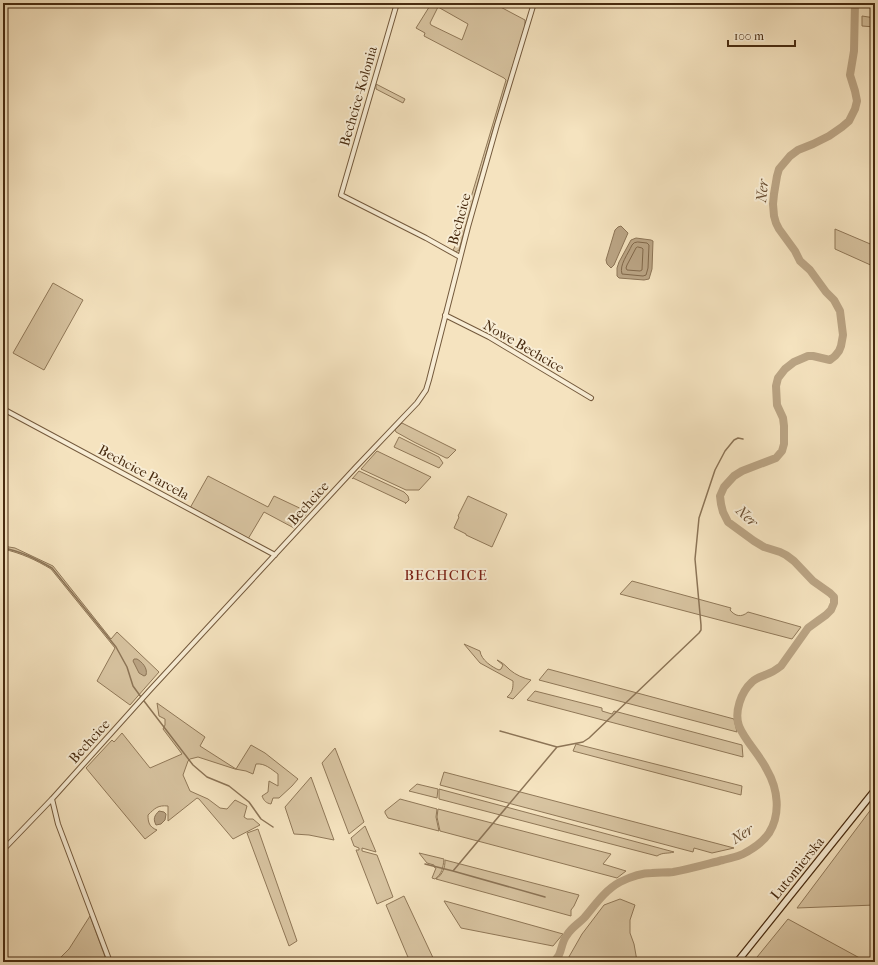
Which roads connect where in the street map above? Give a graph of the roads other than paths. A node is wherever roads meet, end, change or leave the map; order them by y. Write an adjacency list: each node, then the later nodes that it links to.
1 (397, 3): 3 (street, Bechcice-Kolonia)
2 (534, 3): 3 (street, Bechcice)
3 (460, 257): 4 (street, Bechcice)
4 (445, 315): 5 (street, Nowe Bechcice); 7 (street, Bechcice)
5 (591, 398)
6 (3, 409): 7 (street, Bechcice Parcela)
7 (275, 555): 9 (street, Bechcice)
8 (875, 790): 12 (main road, Lutomierska)
9 (52, 799): 10 (street, Bechcice); 11 (street)
10 (3, 850)
11 (110, 962)
12 (737, 962)

